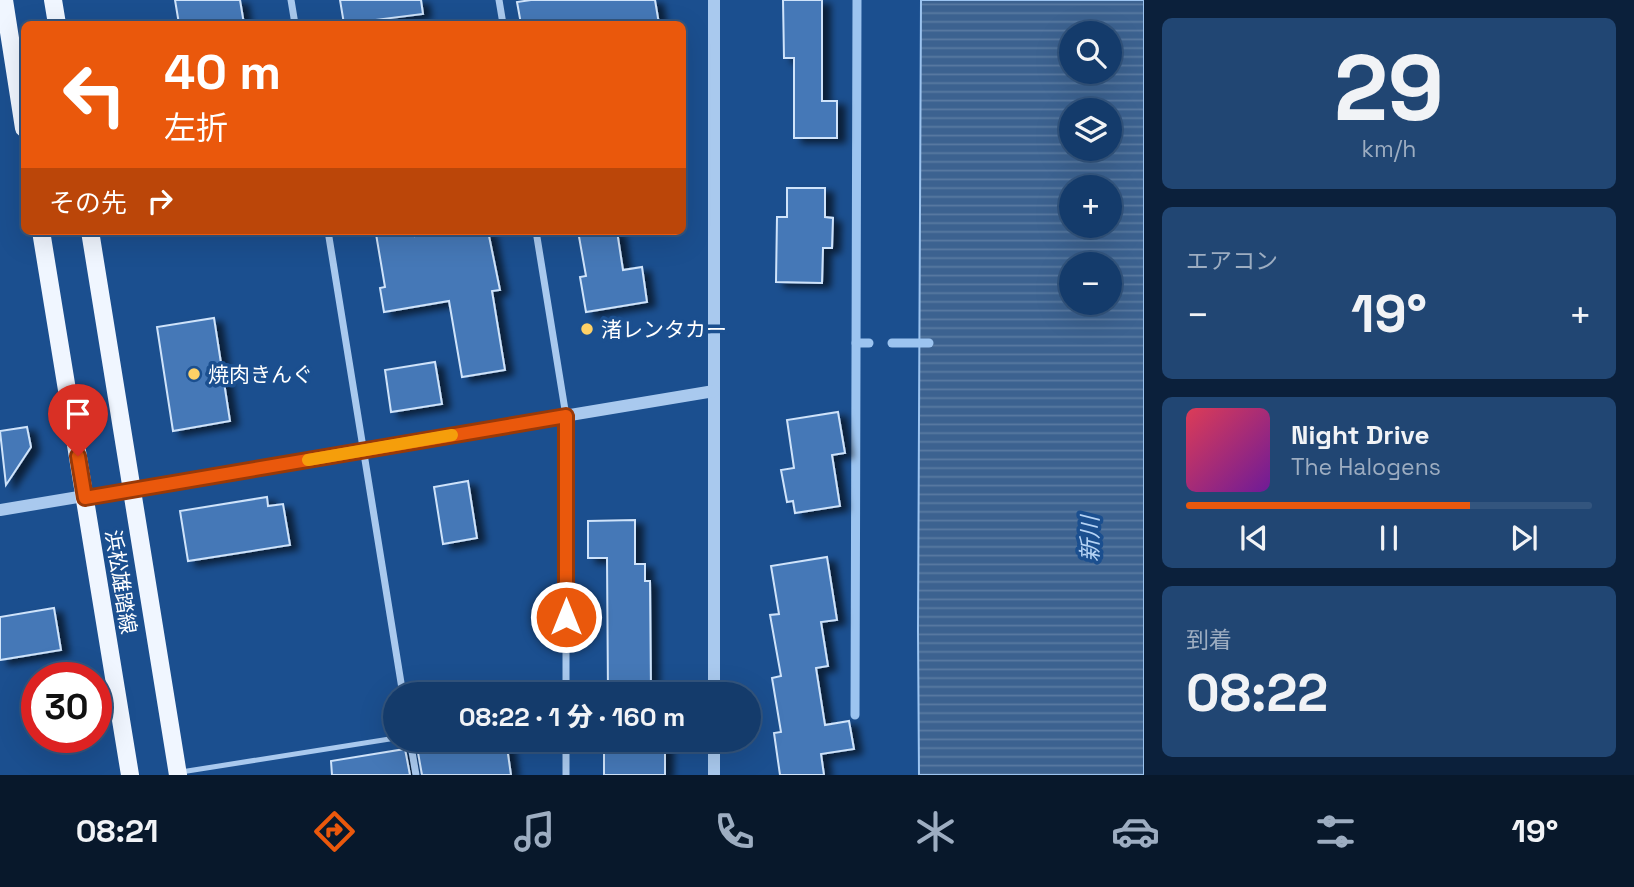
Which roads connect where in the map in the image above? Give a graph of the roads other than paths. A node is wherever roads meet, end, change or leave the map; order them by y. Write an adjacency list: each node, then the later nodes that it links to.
1 (4, 0): 9 (main road)
2 (53, 0): 6 (main road)
3 (291, 0): 7 (street)
4 (499, 0): 8 (street)
5 (713, 0): 14 (street)
6 (56, 21)
7 (294, 21)
8 (502, 21)
9 (21, 109)
10 (42, 235): 18 (main road, 浜松雄踏線)
11 (91, 235): 17 (main road, 浜松雄踏線)
12 (329, 235): 16 (street)
13 (537, 235): 15 (street)
14 (714, 391): 15 (street); 22 (street)
15 (566, 416): 16 (street); 21 (street)
16 (364, 450): 17 (street); 20 (street)
17 (131, 490): 18 (street); 27 (main road, 浜松雄踏線)
18 (85, 498): 19 (street); 28 (main road, 浜松雄踏線)
19 (0, 510)
20 (401, 682)
21 (566, 682)
22 (714, 682)
23 (383, 740): 27 (lane)
24 (412, 752): 29 (street)
25 (566, 752): 30 (street)
26 (714, 752): 31 (street)
27 (178, 774)
28 (130, 775)
29 (416, 775)
30 (566, 775)
31 (714, 775)

